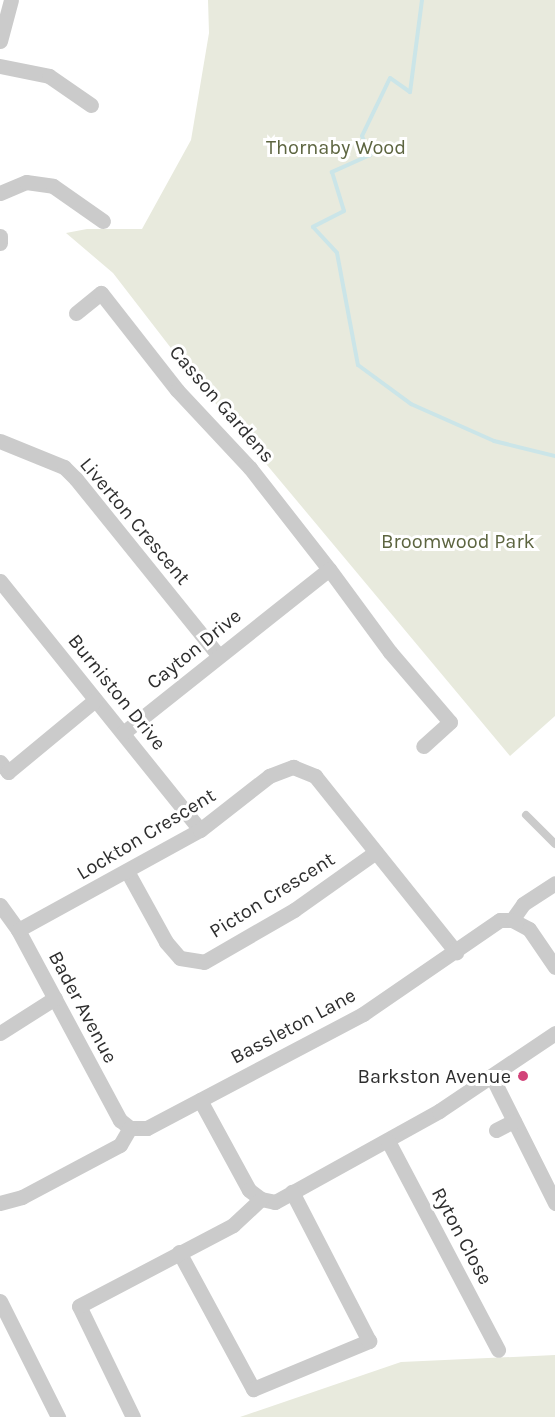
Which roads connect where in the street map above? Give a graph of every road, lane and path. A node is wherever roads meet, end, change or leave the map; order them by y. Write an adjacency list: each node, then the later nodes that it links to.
1 (10, 0): 2 (street)
2 (0, 41)
3 (0, 66): 4 (street)
4 (91, 105)
5 (0, 193): 6 (street)
6 (104, 221)
7 (0, 236): 8 (street)
8 (0, 243)
9 (76, 313): 11 (street, Casson Gardens)
10 (0, 441): 13 (street, Liverton Crescent)
11 (329, 569): 13 (street, Cayton Drive); 16 (street, Casson Gardens)
12 (0, 580): 14 (street, Burniston Drive)
13 (218, 655): 15 (street, Cayton Drive)
14 (95, 700): 15 (street, Burniston Drive); 17 (street)
15 (123, 734): 19 (street, Burniston Drive)
16 (423, 746)
17 (0, 762)
18 (526, 816): 20 (lane)
19 (200, 830): 21 (street, Lockton Crescent); 22 (street, Lockton Crescent)
20 (555, 844)
21 (376, 852): 22 (street, Picton Crescent); 27 (street, Lockton Crescent)
22 (127, 872): 26 (street, Lockton Crescent)
23 (555, 883): 25 (street, Bassleton Lane)
24 (0, 905): 26 (street, Bader Avenue)
25 (512, 920): 27 (street, Bassleton Lane); 28 (street)
26 (18, 930): 29 (street, Bader Avenue)
27 (456, 952): 33 (street, Bassleton Lane)
28 (555, 967)
29 (55, 998): 30 (street); 35 (street, Bader Avenue)
30 (0, 1033)
31 (555, 1033): 32 (street)
32 (492, 1077): 34 (street); 37 (street)
33 (200, 1100): 35 (street, Bassleton Lane); 40 (street)
34 (514, 1121): 36 (street); 41 (street)
35 (130, 1128): 39 (street)
36 (496, 1130)
37 (388, 1141): 38 (street); 44 (street, Ryton Close)
38 (292, 1192): 40 (street); 42 (street)
39 (11, 1199)
40 (261, 1199): 42 (street)
41 (555, 1203)
42 (179, 1252): 46 (street)
43 (0, 1301): 45 (street)
44 (498, 1350)
45 (58, 1417)
46 (133, 1417)

